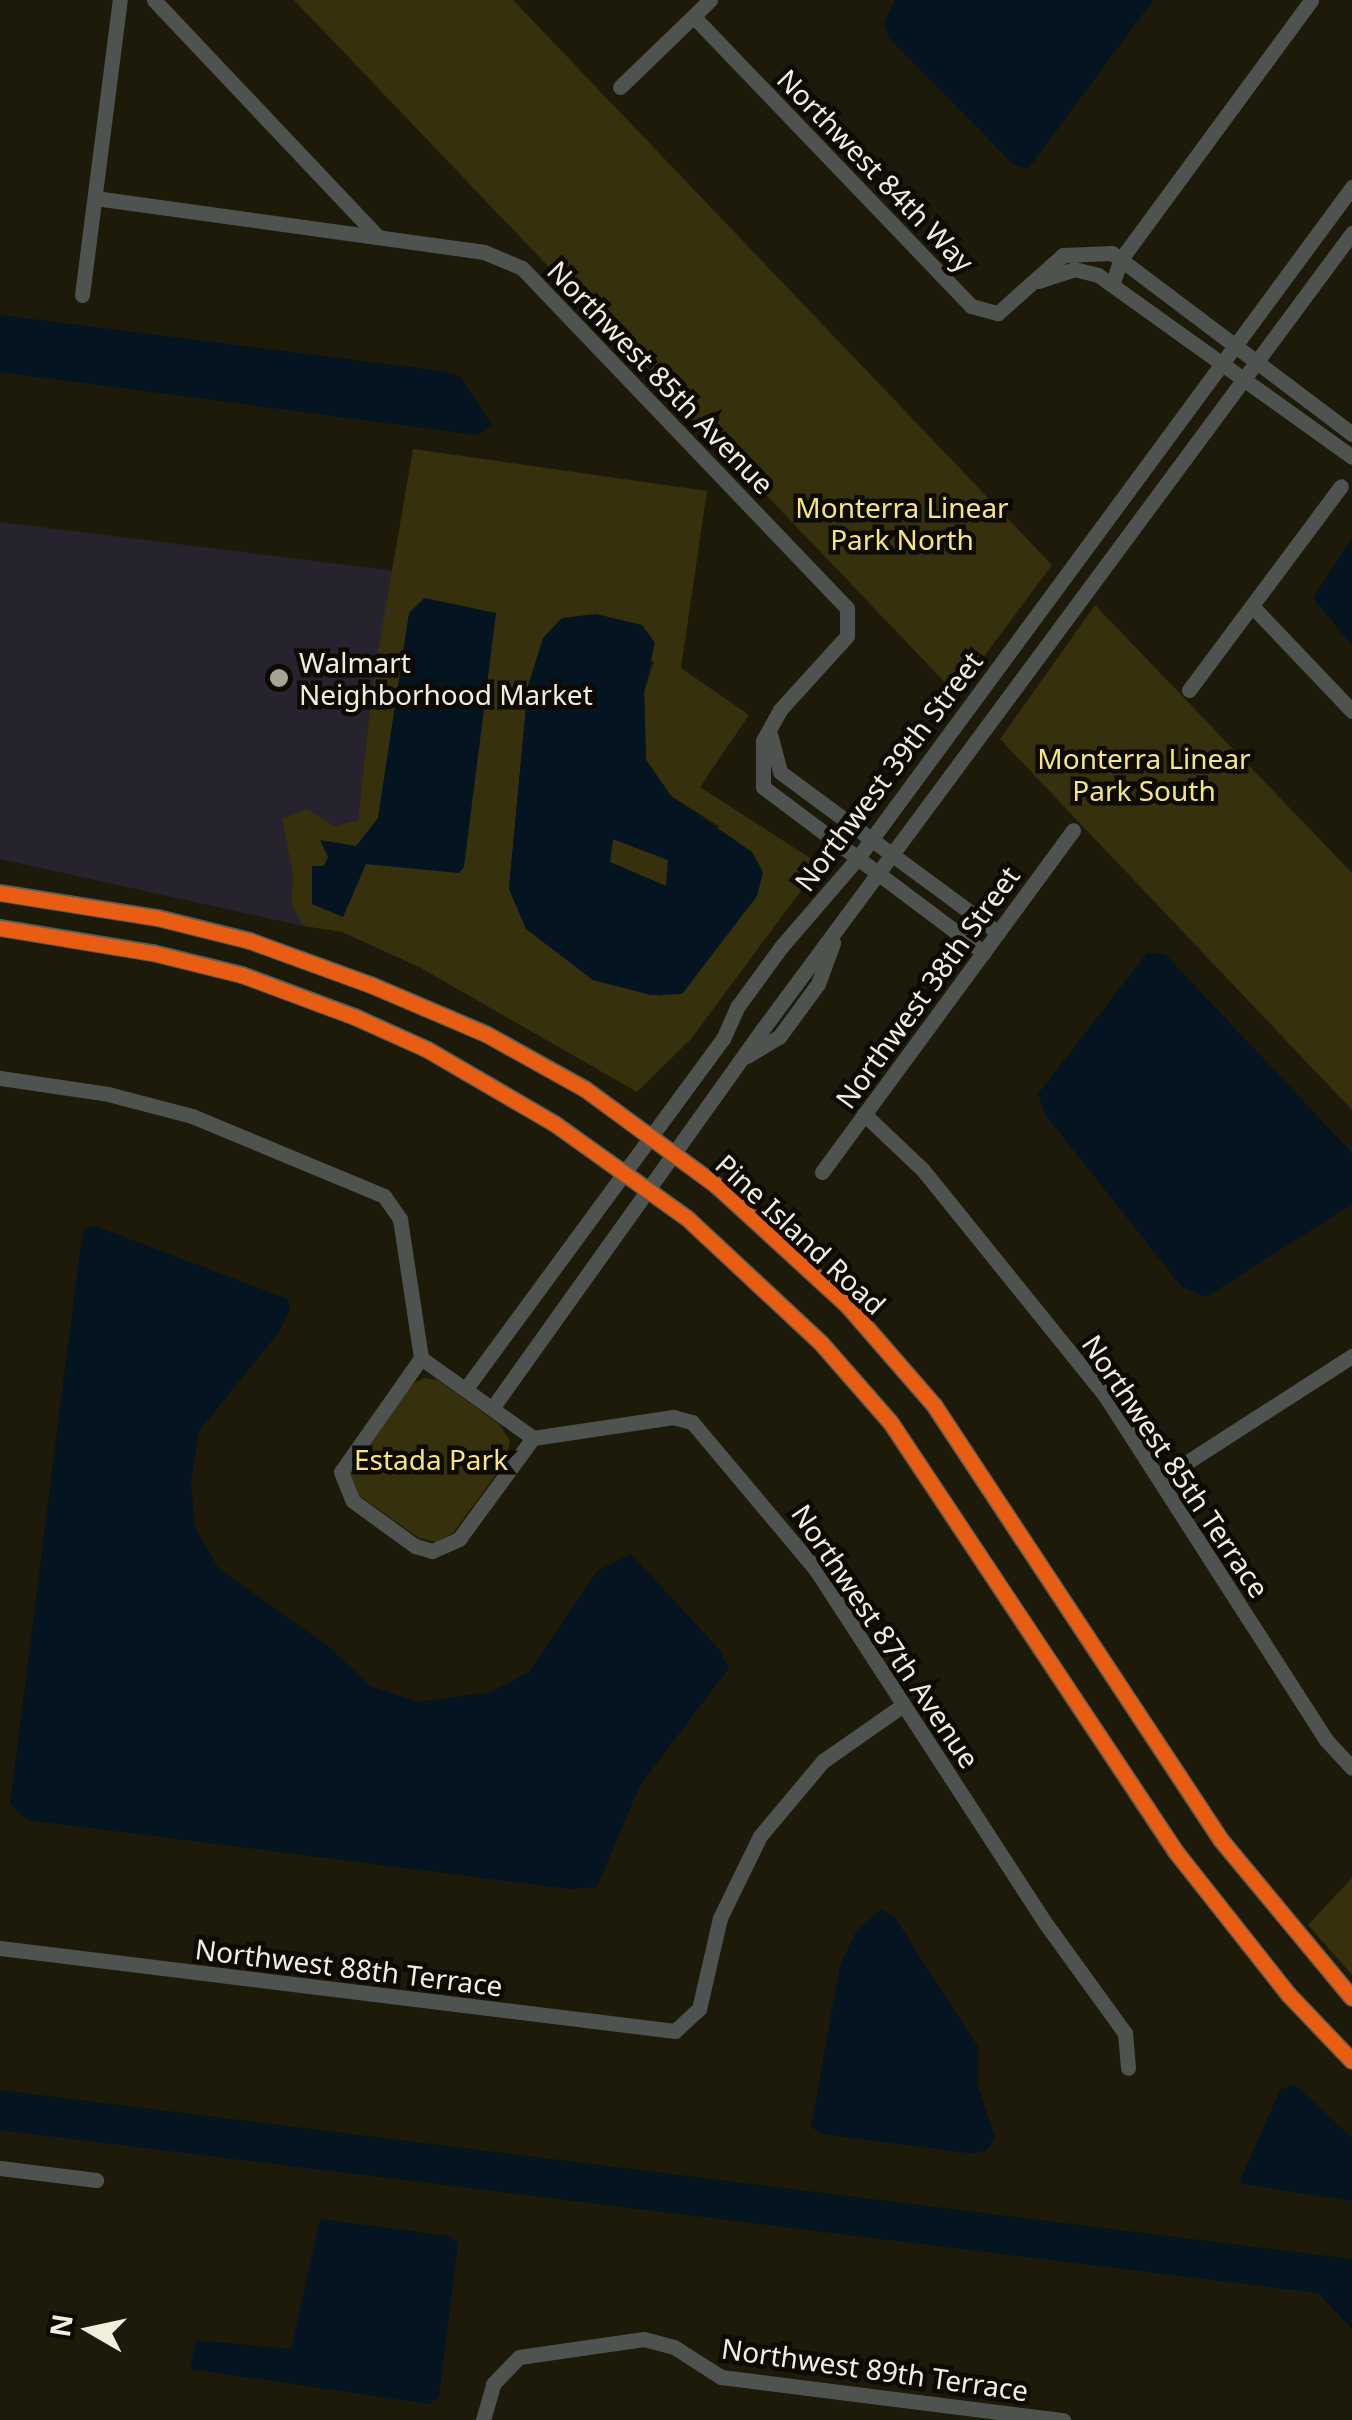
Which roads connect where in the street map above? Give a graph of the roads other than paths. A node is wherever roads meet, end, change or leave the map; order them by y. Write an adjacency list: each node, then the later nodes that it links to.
1 (120, 0): 8 (street)
2 (154, 0): 10 (street)
3 (710, 0): 5 (street)
4 (1312, 0): 11 (street)
5 (694, 16): 6 (street); 12 (street, Northwest 84th Way)
6 (620, 87)
7 (1352, 187): 15 (street, Northwest 39th Street)
8 (95, 198): 10 (street, Northwest 85th Avenue); 14 (street)
9 (1352, 234): 16 (street, Northwest 39th Street)
10 (378, 236): 25 (street, Northwest 85th Avenue)
11 (1121, 259): 12 (street); 13 (street); 15 (street)
12 (1032, 283): 13 (street)
13 (1112, 285): 17 (street)
14 (82, 295)
15 (1236, 346): 16 (street); 17 (street, Northwest 39th Street)
16 (1256, 364): 18 (street, Northwest 39th Street); 19 (street)
17 (1221, 366): 18 (street); 27 (street, Northwest 39th Street)
18 (1244, 380): 20 (street); 28 (street, Northwest 39th Street)
19 (1352, 434)
20 (1352, 457)
21 (1341, 486): 22 (street)
22 (1252, 606): 23 (street); 24 (street)
23 (1189, 690)
24 (1352, 710)
25 (769, 727): 27 (street); 29 (street)
26 (1073, 830): 33 (street, Northwest 38th Street)
27 (869, 840): 28 (street); 29 (street, Northwest 39th Street)
28 (891, 855): 30 (street, Northwest 39th Street); 33 (street)
29 (857, 858): 30 (street); 37 (street, Northwest 39th Street)
30 (876, 874): 34 (street); 38 (street, Northwest 39th Street)
31 (0, 894): 37 (main road, Pine Island Road)
32 (0, 928): 39 (main road)
33 (998, 933): 34 (street, Northwest 38th Street)
34 (984, 952): 36 (street, Northwest 38th Street)
35 (0, 1078): 43 (street)
36 (864, 1114): 40 (street, Northwest 38th Street); 47 (street, Northwest 85th Terrace)
37 (649, 1135): 38 (main road, Pine Island Road); 39 (street, Northwest 39th Street)
38 (678, 1155): 41 (street, Northwest 39th Street); 51 (main road, Pine Island Road)
39 (623, 1169): 41 (main road); 44 (street, Northwest 39th Street)
40 (822, 1172)
41 (652, 1191): 45 (street, Northwest 39th Street); 52 (main road)
42 (1352, 1356): 47 (street)
43 (421, 1358): 44 (street); 46 (street)
44 (467, 1387): 45 (street)
45 (493, 1407): 46 (street)
46 (533, 1438): 48 (street, Northwest 87th Avenue)
47 (1160, 1480): 49 (street, Northwest 85th Terrace)
48 (904, 1705): 50 (street, Northwest 88th Terrace); 53 (street, Northwest 87th Avenue)
49 (1352, 1768)
50 (0, 1948)
51 (1352, 1998)
52 (1352, 2061)
53 (1128, 2068)
54 (0, 2168): 55 (street)
55 (96, 2180)
56 (484, 2420): 57 (street, Northwest 89th Terrace)
57 (1063, 2420)

